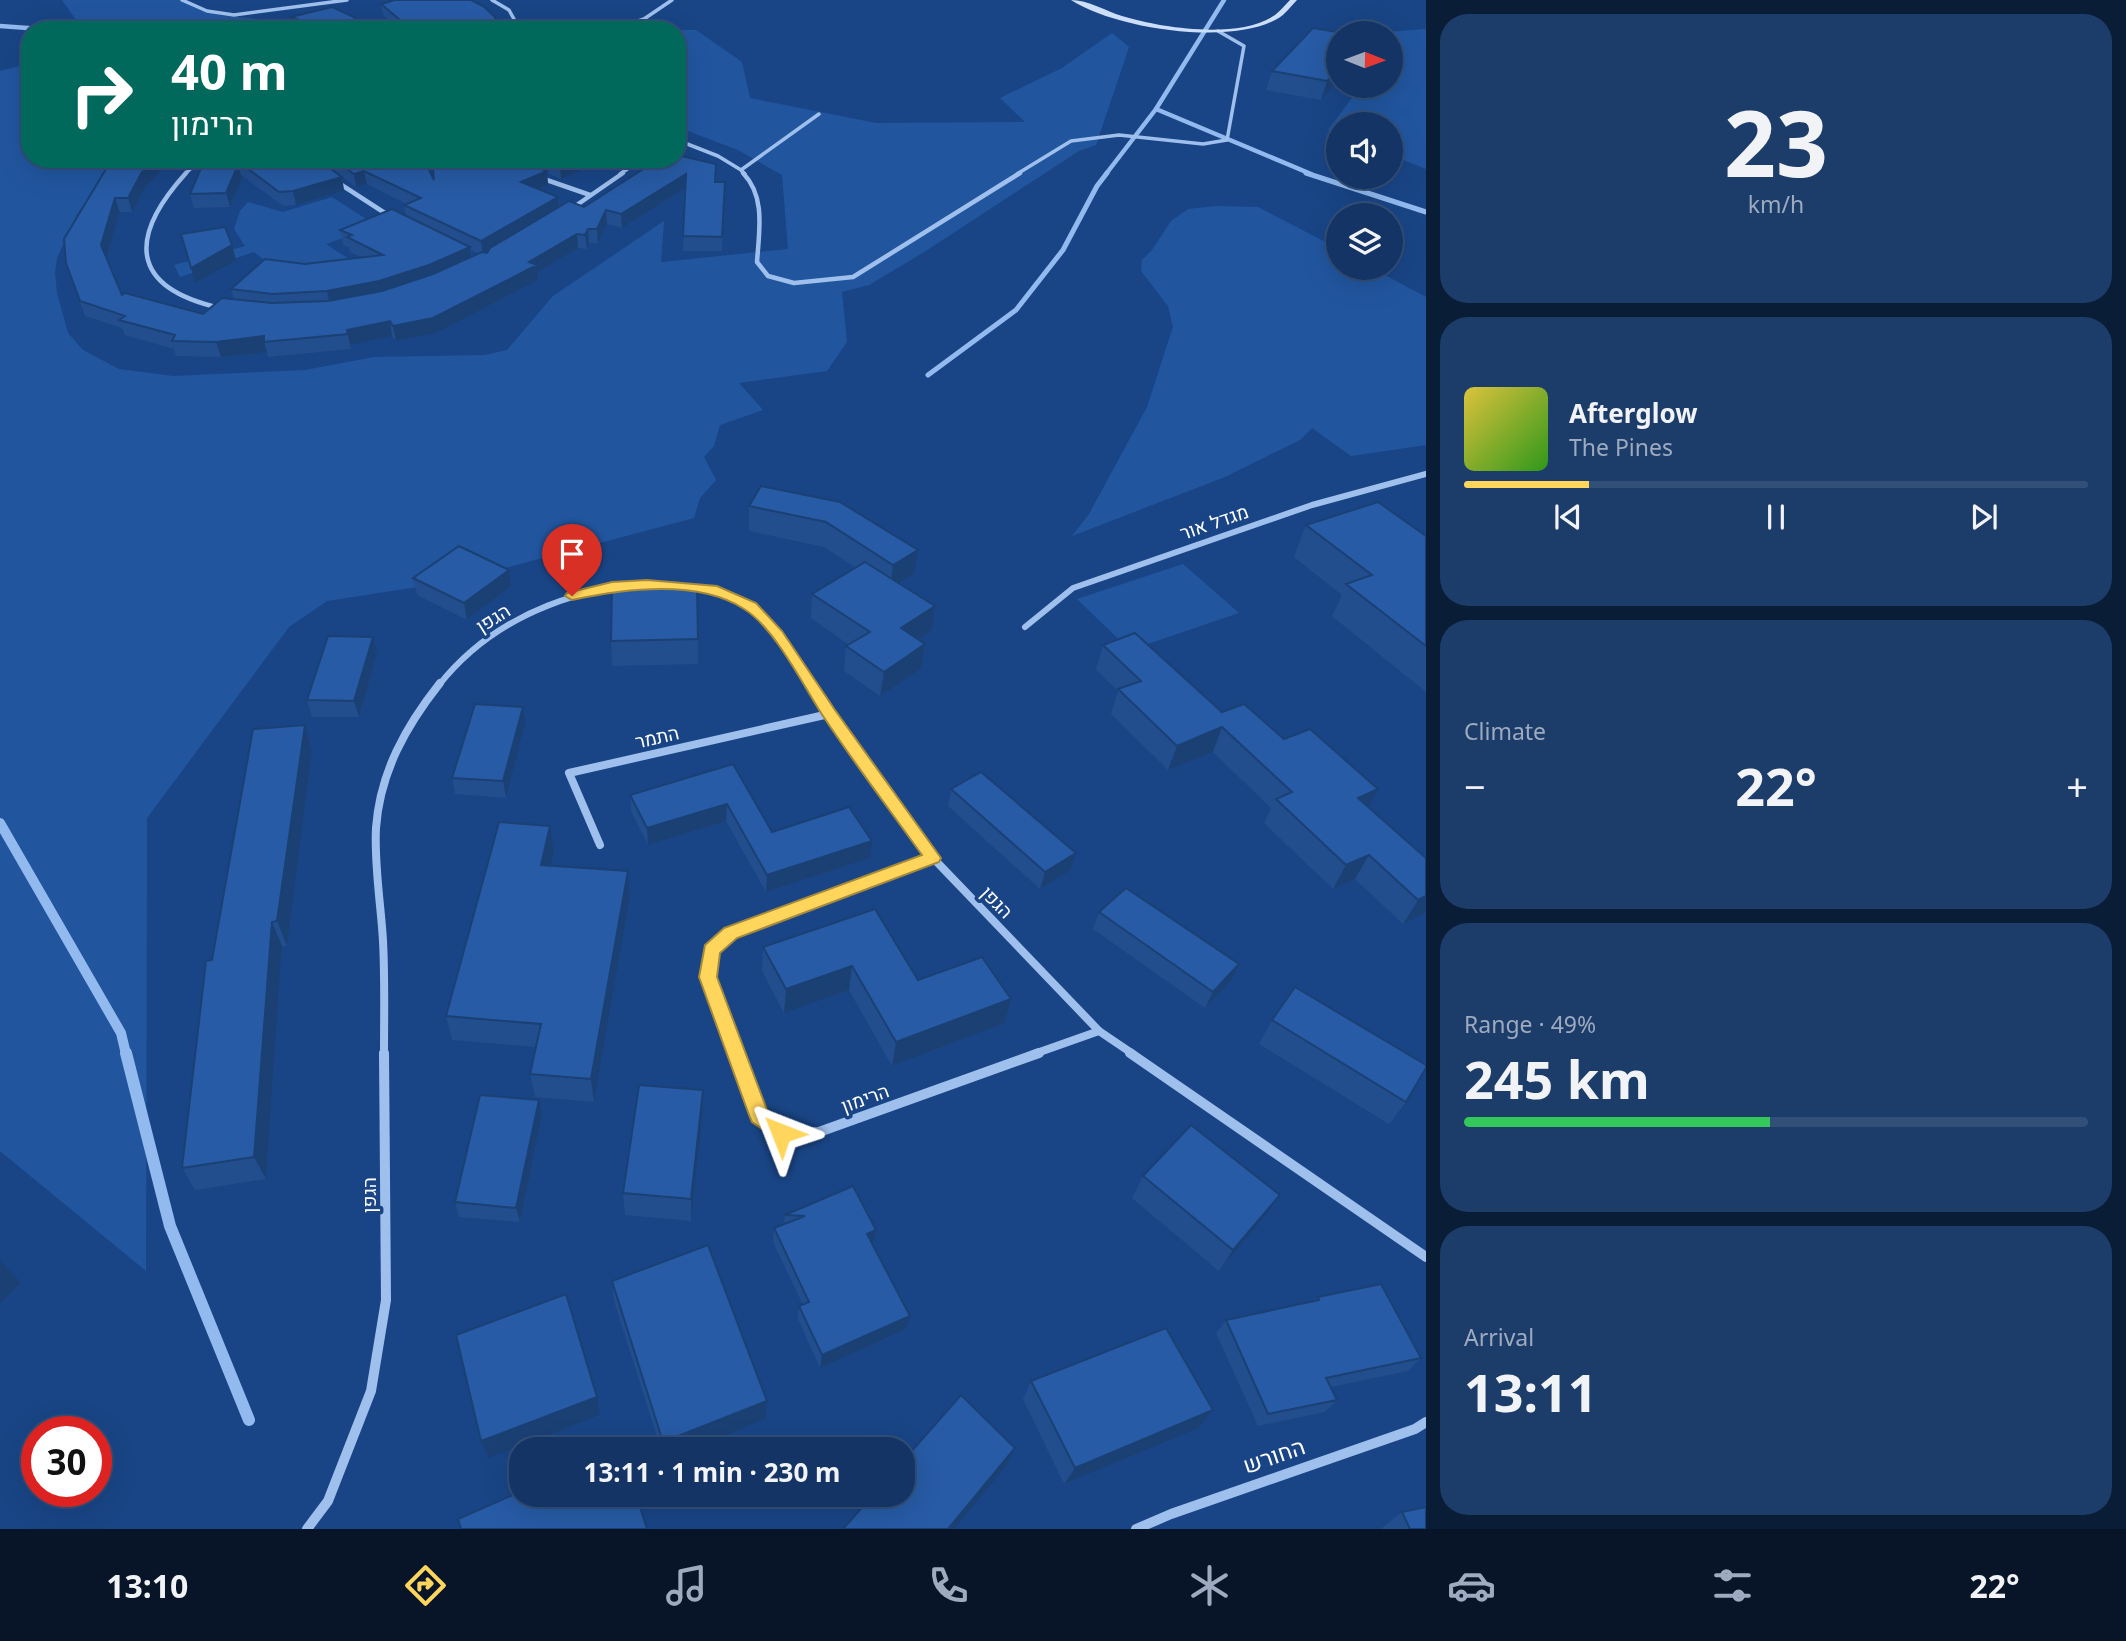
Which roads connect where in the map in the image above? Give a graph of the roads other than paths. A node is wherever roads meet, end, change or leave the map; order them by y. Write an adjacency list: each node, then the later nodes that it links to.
1 (182, 0): 7 (street)
2 (347, 0): 7 (street)
3 (492, 0): 11 (street)
4 (672, 0): 12 (street)
5 (1074, 0): 13 (street)
6 (1294, 0): 13 (street)
7 (317, 5): 8 (street)
8 (329, 10)
9 (340, 15): 10 (street)
10 (354, 21)
11 (515, 21)
12 (638, 21)
13 (1218, 31): 18 (street)
14 (819, 114): 18 (street)
15 (686, 144): 18 (street)
16 (191, 168): 24 (street)
17 (629, 168): 21 (street)
18 (741, 170)
19 (327, 175): 23 (street)
20 (534, 175): 21 (street)
21 (590, 195): 22 (street)
22 (564, 213)
23 (395, 220)
24 (224, 309)
25 (1426, 474): 26 (street, מגדל אור)
26 (1025, 627)
27 (829, 714): 28 (street, התמר); 29 (street, הגפן); 33 (street, הגפן)
28 (600, 845)
29 (933, 858): 30 (street, הגפן); 30 (street, הרימון)
30 (1099, 1031): 31 (street, הגפן)
31 (1426, 1257)
32 (1426, 1422): 34 (street, החורש)
33 (307, 1529)
34 (1136, 1529)

